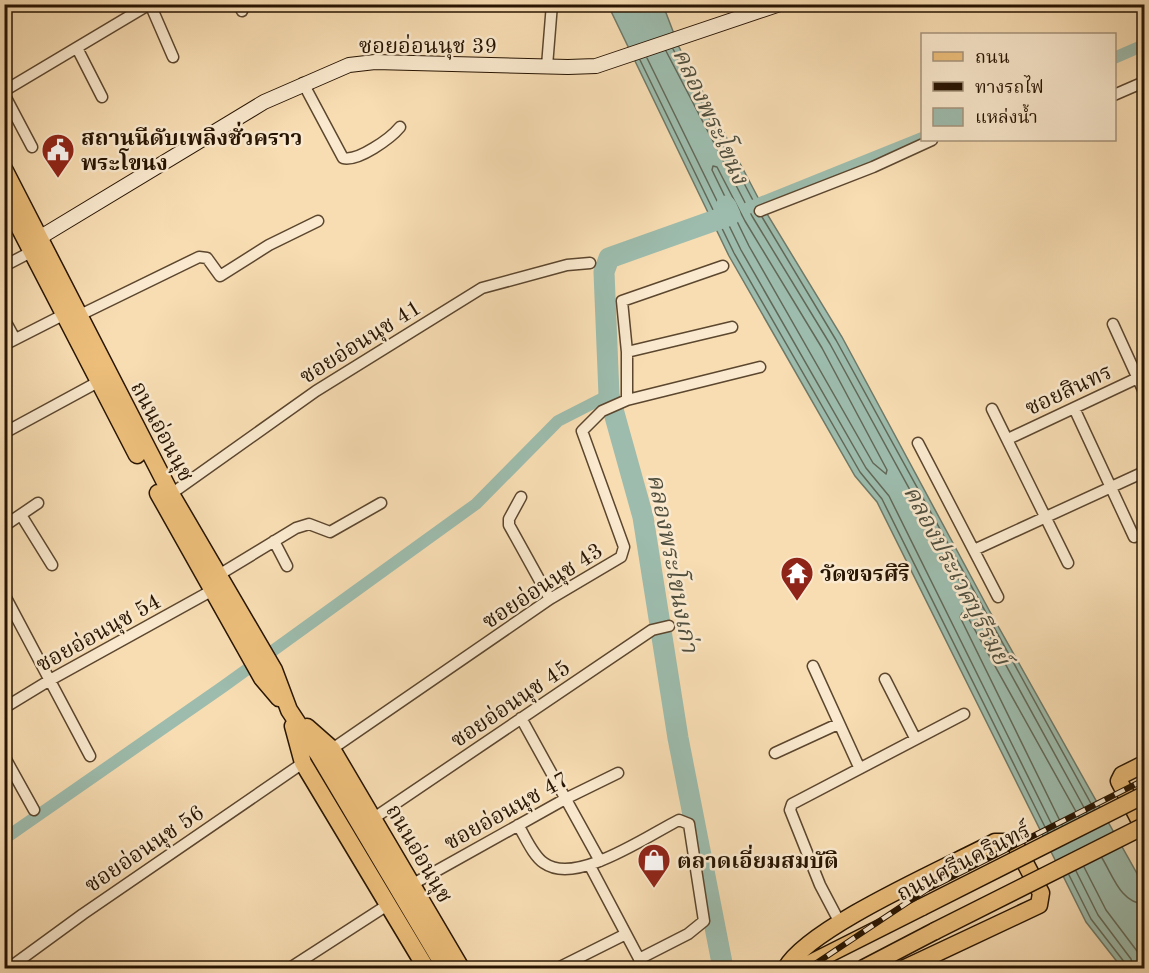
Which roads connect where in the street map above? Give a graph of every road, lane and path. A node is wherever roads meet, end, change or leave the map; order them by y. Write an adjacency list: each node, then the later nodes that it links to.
1 (552, 4): 6 (street)
2 (780, 4): 6 (street, ซอยอ่อนนุช 39)
3 (150, 5): 4 (street); 5 (street)
4 (77, 48): 9 (street); 11 (street)
5 (173, 57)
6 (547, 66): 8 (street, ซอยอ่อนนุช 39)
7 (1144, 82): 10 (street)
8 (303, 83): 12 (street); 19 (street, ซอยอ่อนนุช 39)
9 (4, 92): 14 (street)
10 (1116, 94)
11 (102, 97)
12 (400, 127)
13 (930, 141): 17 (street)
14 (32, 147)
15 (4, 169): 19 (main road, ถนนอ่อนนุช)
16 (4, 198): 19 (main road, ถนนอ่อนนุช)
17 (760, 211)
18 (318, 221): 23 (street)
19 (35, 245): 21 (street); 23 (main road, ถนนอ่อนนุช)
20 (590, 262): 42 (street, ซอยอ่อนนุช 41)
21 (4, 266)
22 (723, 266): 29 (street)
23 (71, 316): 27 (street); 32 (main road, ถนนอ่อนนุช)
24 (4, 320): 27 (street)
25 (1113, 324): 31 (street)
26 (732, 327): 29 (street)
27 (15, 339): 28 (street)
28 (4, 345)
29 (627, 352): 34 (street)
30 (760, 367): 34 (street, ซอยอ่อนนุช 43)
31 (1141, 377): 33 (street); 35 (street, ซอยสินทร)
32 (103, 379): 37 (street); 42 (main road, ถนนอ่อนนุช); 55 (main road, ถนนอ่อนนุช)
33 (1144, 392)
34 (627, 400): 58 (street, ซอยอ่อนนุช 43)
35 (1074, 408): 38 (street, ซอยสินทร); 41 (street)
36 (992, 409): 38 (street, ซอยสินทร)
37 (4, 433)
38 (1008, 439): 47 (street, ซอยสินทร)
39 (918, 443): 51 (street)
40 (1144, 472): 41 (street)
41 (1110, 488): 47 (street); 49 (street)
42 (171, 494): 55 (main road, ถนนอ่อนนุช)
43 (521, 497): 58 (street)
44 (38, 503): 46 (street)
45 (381, 503): 50 (street, ซอยอ่อนนุช 54)
46 (21, 515): 48 (street); 53 (street)
47 (1046, 517): 51 (street); 52 (street, ซอยสินทร)
48 (4, 526)
49 (1134, 537)
50 (274, 541): 54 (street); 55 (street, ซอยอ่อนนุช 54)
51 (974, 550): 57 (street)
52 (1068, 563)
53 (52, 565)
54 (287, 566)
55 (217, 584): 62 (street, ซอยอ่อนนุช 54); 64 (main road, ถนนอ่อนนุช)
56 (4, 594): 62 (street)
57 (998, 597)
58 (550, 599): 69 (street, ซอยอ่อนนุช 43)
59 (661, 627): 66 (street, ซอยอ่อนนุช 45)
60 (813, 666): 67 (street)
61 (885, 679): 68 (street)
62 (50, 680): 63 (street, ซอยอ่อนนุช 54); 72 (street)
63 (4, 708)
64 (289, 710): 69 (main road, ถนนอ่อนนุช); 73 (main road, ถนนอ่อนนุช)
65 (964, 714): 68 (street)
66 (521, 718): 78 (street); 80 (street, ซอยอ่อนนุช 45)
67 (838, 724): 70 (street); 75 (street)
68 (915, 738): 75 (street)
69 (325, 752): 80 (main road, ถนนอ่อนนุช); 93 (main road, ถนนอ่อนนุช)
70 (775, 753)
71 (4, 756): 79 (street)
72 (90, 756)
73 (303, 763): 85 (main road, ถนนอ่อนนุช); 90 (street, ซอยอ่อนนุช 56)
74 (1144, 764): 82 (main road)
75 (859, 767): 86 (street)
76 (618, 773): 78 (street, ซอยอ่อนนุช 47)
77 (1144, 795): 97 (main road, ถนนศรีนครินทร์, bridge)
78 (567, 798): 81 (street, ซอยอ่อนนุช 47); 83 (street)
79 (34, 810)
80 (374, 818): 84 (main road, ถนนอ่อนนุช)
81 (519, 825): 83 (street); 84 (street, ซอยอ่อนนุช 47)
82 (1144, 827): 98 (main road, bridge)
83 (595, 863): 87 (street); 89 (street)
84 (413, 884): 94 (main road, ถนนอ่อนนุช)
85 (388, 904): 88 (street); 92 (main road, ถนนอ่อนนุช)
86 (840, 923): 96 (main road); 99 (main road)
87 (626, 934): 89 (street); 95 (street)
88 (308, 964): 91 (street)
89 (641, 964)
90 (8, 966)
91 (290, 969)
92 (426, 969)
93 (445, 969)
94 (461, 969)
95 (558, 969)
96 (786, 969)
97 (801, 969)
98 (864, 969)
99 (905, 969)

